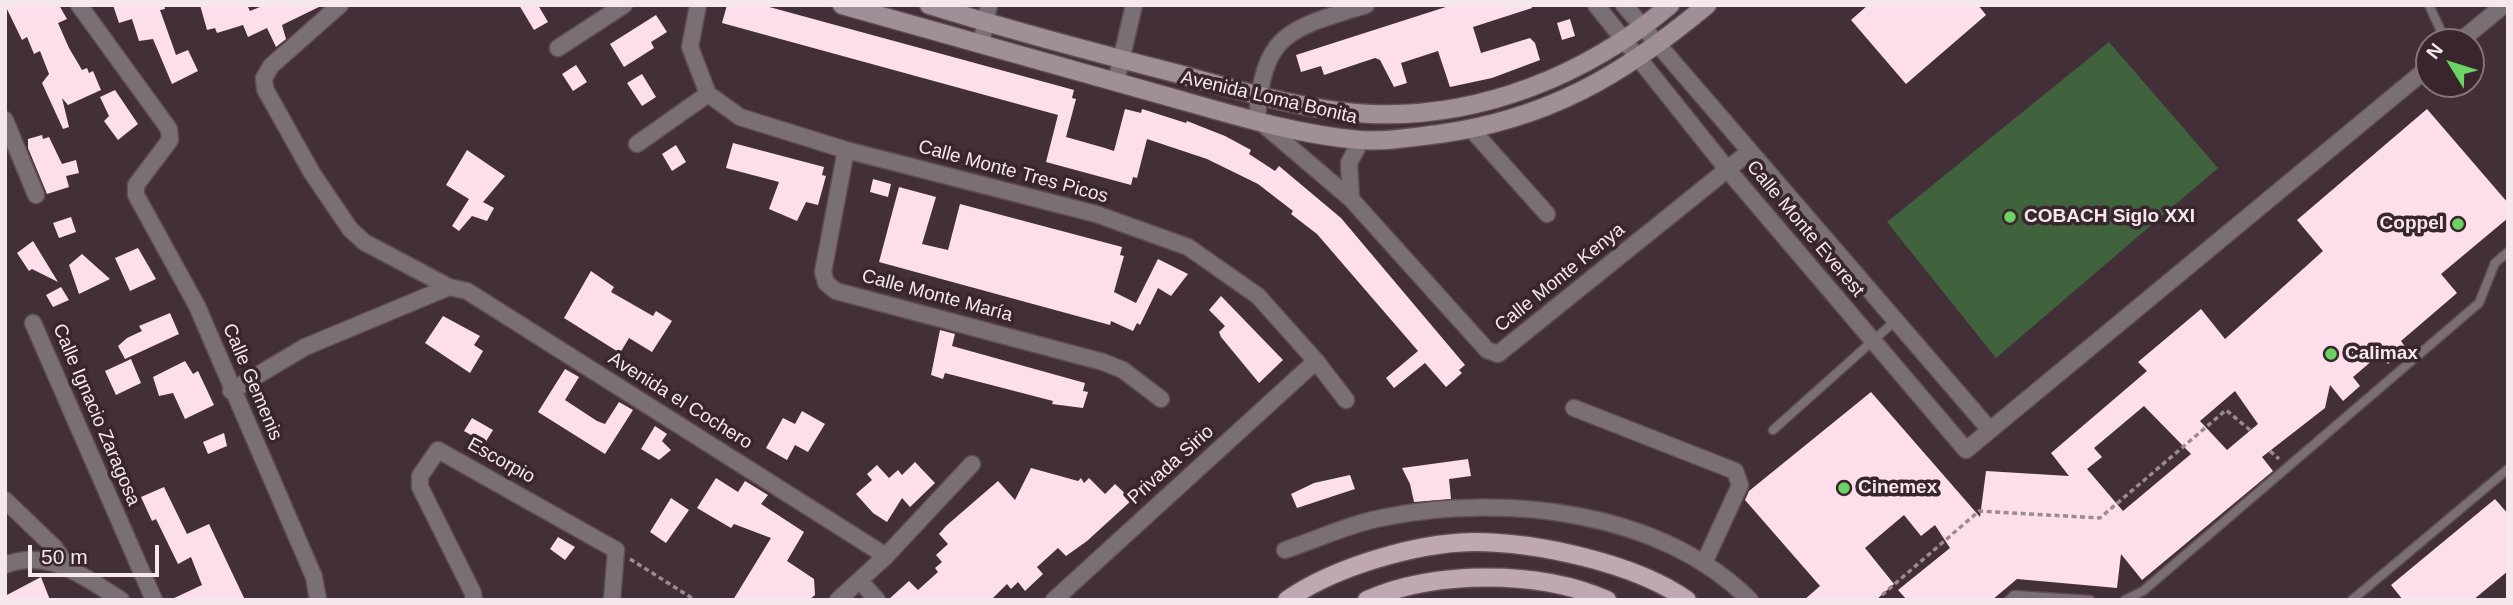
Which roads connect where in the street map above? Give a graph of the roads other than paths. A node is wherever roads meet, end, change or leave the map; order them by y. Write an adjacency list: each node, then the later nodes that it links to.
1 (79, 5): 46 (street, Calle Gemenis)
2 (340, 5): 41 (street, Avenida el Cochero)
3 (624, 5): 22 (street)
4 (698, 5): 27 (street)
5 (929, 5): 15 (main road, Avenida Loma Bonita)
6 (1134, 5): 23 (street)
7 (1366, 5): 28 (street)
8 (1597, 5): 19 (street, Calle Monte Everest)
9 (1623, 5): 18 (street, Calle Monte Everest)
10 (1670, 5): 18 (main road, Avenida Loma Bonita)
11 (1707, 5): 21 (main road, Avenida Loma Bonita)
12 (2429, 5): 16 (lane)
13 (2504, 5): 17 (street)
14 (845, 6): 20 (main road, Avenida Loma Bonita)
15 (987, 14): 20 (street); 23 (main road, Avenida Loma Bonita)
16 (2440, 28)
17 (2476, 28)
18 (1642, 29): 19 (main road, Avenida Loma Bonita); 21 (street, Calle Monte Everest)
19 (1624, 42): 24 (street, Calle Monte Everest); 28 (main road, Avenida Loma Bonita)
20 (981, 45): 26 (main road, Avenida Loma Bonita)
21 (1657, 47): 24 (main road, Avenida Loma Bonita); 35 (street, Calle Monte Everest)
22 (558, 48)
23 (1122, 60): 26 (street); 28 (main road, Avenida Loma Bonita)
24 (1639, 60): 31 (main road, Avenida Loma Bonita); 36 (street, Calle Monte Everest)
25 (2415, 79): 51 (street, Calle Monte Everest)
26 (1116, 82): 29 (main road, Avenida Loma Bonita)
27 (708, 94): 33 (street); 34 (street, Calle Monte Tres Picos)
28 (1258, 95): 29 (street)
29 (1256, 119): 32 (main road, Avenida Loma Bonita); 38 (street, Calle Monte Kenya)
30 (5, 120): 37 (street)
31 (1472, 130): 32 (main road, Avenida Loma Bonita); 39 (street)
32 (1361, 140): 38 (street)
33 (637, 144)
34 (846, 150): 45 (street, Calle Monte Tres Picos); 47 (street, Calle Monte María)
35 (1749, 152): 36 (street, Calle Monte Kenya); 42 (street, Calle Monte Everest)
36 (1727, 169): 38 (street, Calle Monte Kenya); 44 (street, Calle Monte Everest)
37 (36, 195)
38 (1351, 199)
39 (1547, 214)
40 (2508, 252): 77 (lane)
41 (449, 287): 46 (street); 56 (street, Avenida el Cochero)
42 (1895, 321): 44 (lane); 51 (street, Calle Monte Everest)
43 (33, 323): 63 (street, Calle Ignacio Zaragosa)
44 (1873, 341): 50 (lane); 51 (street, Calle Monte Everest)
45 (1316, 361): 48 (street, Calle Monte Tres Picos); 69 (street, Privada Sirio)
46 (231, 390): 64 (street, Calle Gemenis)
47 (1161, 399)
48 (1346, 400)
49 (1574, 408): 57 (street)
50 (1773, 430)
51 (1990, 430)
52 (972, 464): 56 (street)
53 (2506, 474): 78 (lane)
54 (5, 500): 59 (street)
55 (1285, 550): 57 (street)
56 (886, 556): 60 (street)
57 (1704, 563): 74 (street)
58 (5, 565): 59 (street)
59 (68, 567): 62 (street)
60 (860, 581): 67 (street); 68 (street)
61 (2045, 598): 75 (lane); 76 (lane)
62 (121, 600)
63 (154, 600)
64 (318, 600)
65 (474, 600): 66 (street, Escorpio)
66 (612, 600)
67 (838, 600)
68 (877, 600)
69 (1054, 600)
70 (1287, 600): 73 (main road)
71 (1367, 600): 72 (main road)
72 (1607, 600)
73 (1687, 600)
74 (1750, 600)
75 (2009, 600)
76 (2090, 600)
77 (2125, 600)
78 (2352, 600)

